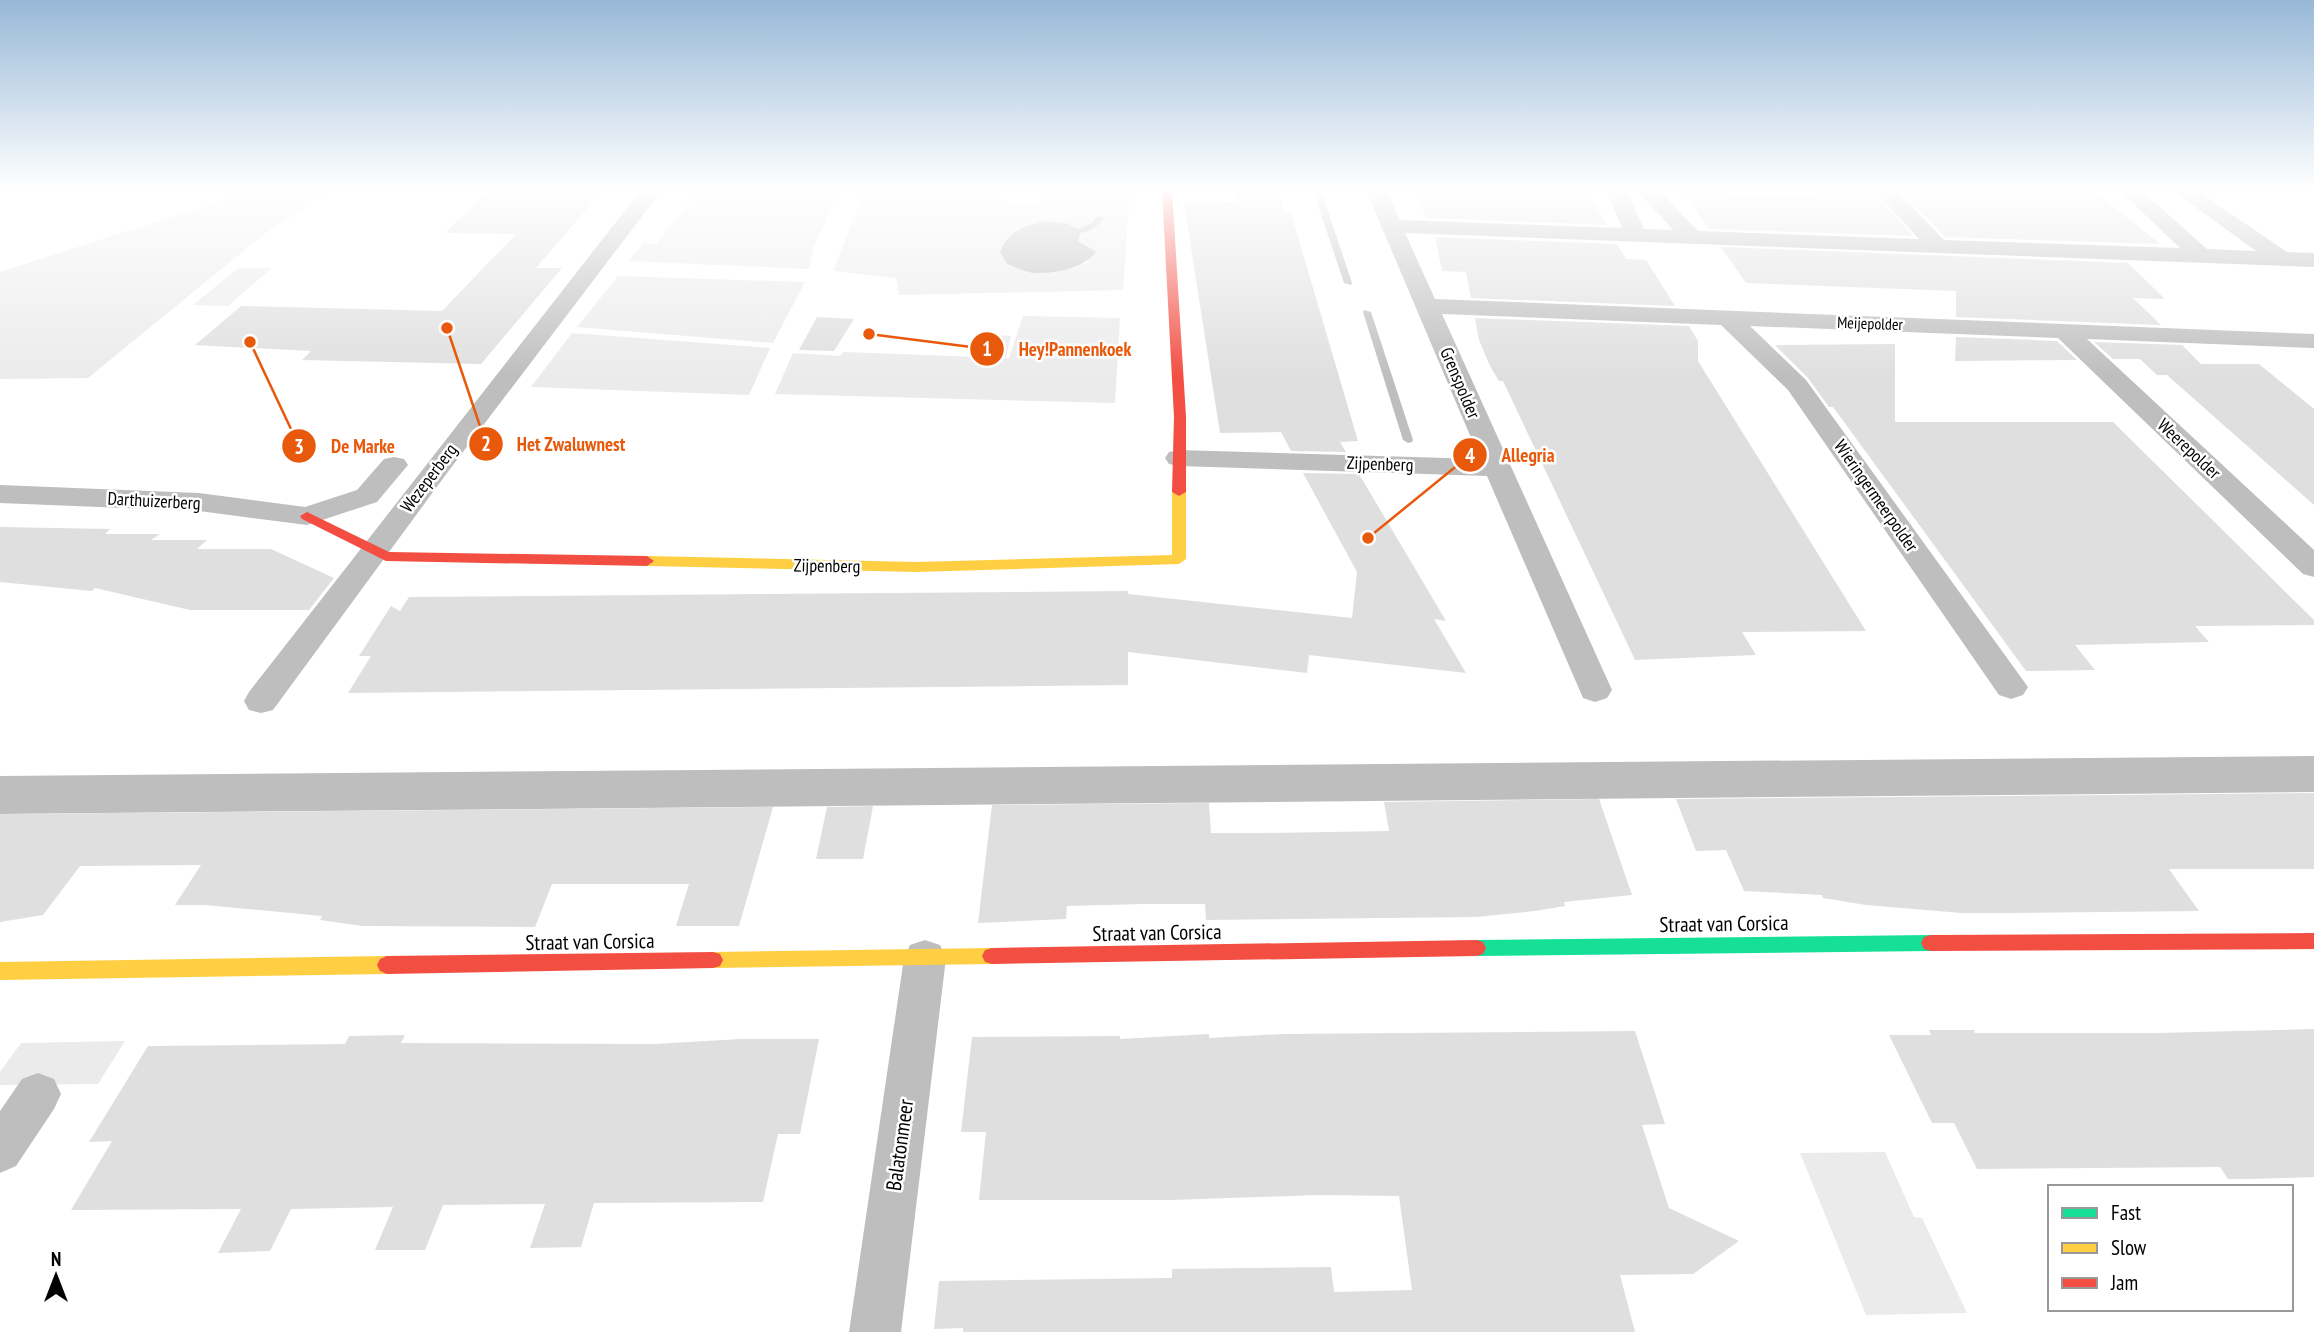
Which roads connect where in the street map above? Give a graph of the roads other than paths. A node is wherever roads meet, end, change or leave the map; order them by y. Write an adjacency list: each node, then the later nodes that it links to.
1 (604, 252): 19 (street, Wezeperberg)
2 (1171, 252): 14 (street, Zijpenberg)
3 (1402, 252): 10 (street, Grenspolder)
4 (2100, 252): 7 (street)
5 (2197, 252): 7 (street)
6 (2272, 252): 8 (street)
7 (2201, 256): 8 (street)
8 (2282, 259): 9 (street)
9 (2314, 260)
10 (1426, 306): 11 (street, Meijepolder); 16 (street, Grenspolder)
11 (1727, 317): 12 (street, Meijepolder); 21 (street, Wieringermeerpolder)
12 (2064, 331): 13 (street, Meijepolder); 20 (street, Weerepolder)
13 (2314, 341)
14 (1180, 458): 16 (street, Zijpenberg); 19 (street, Zijpenberg)
15 (394, 465): 18 (street, Darthuizerberg)
16 (1497, 468): 22 (street, Grenspolder)
17 (0, 494): 18 (street, Darthuizerberg)
18 (307, 516): 19 (street, Darthuizerberg)
19 (375, 551): 23 (street, Wezeperberg)
20 (2314, 567)
21 (2011, 687)
22 (1595, 690)
23 (261, 701)
24 (2314, 941): 25 (street, Straat van Corsica)
25 (925, 958): 26 (street, Straat van Corsica); 29 (street, Balatonmeer)
26 (0, 971)
27 (38, 1094): 28 (street)
28 (0, 1150)
29 (875, 1332)

